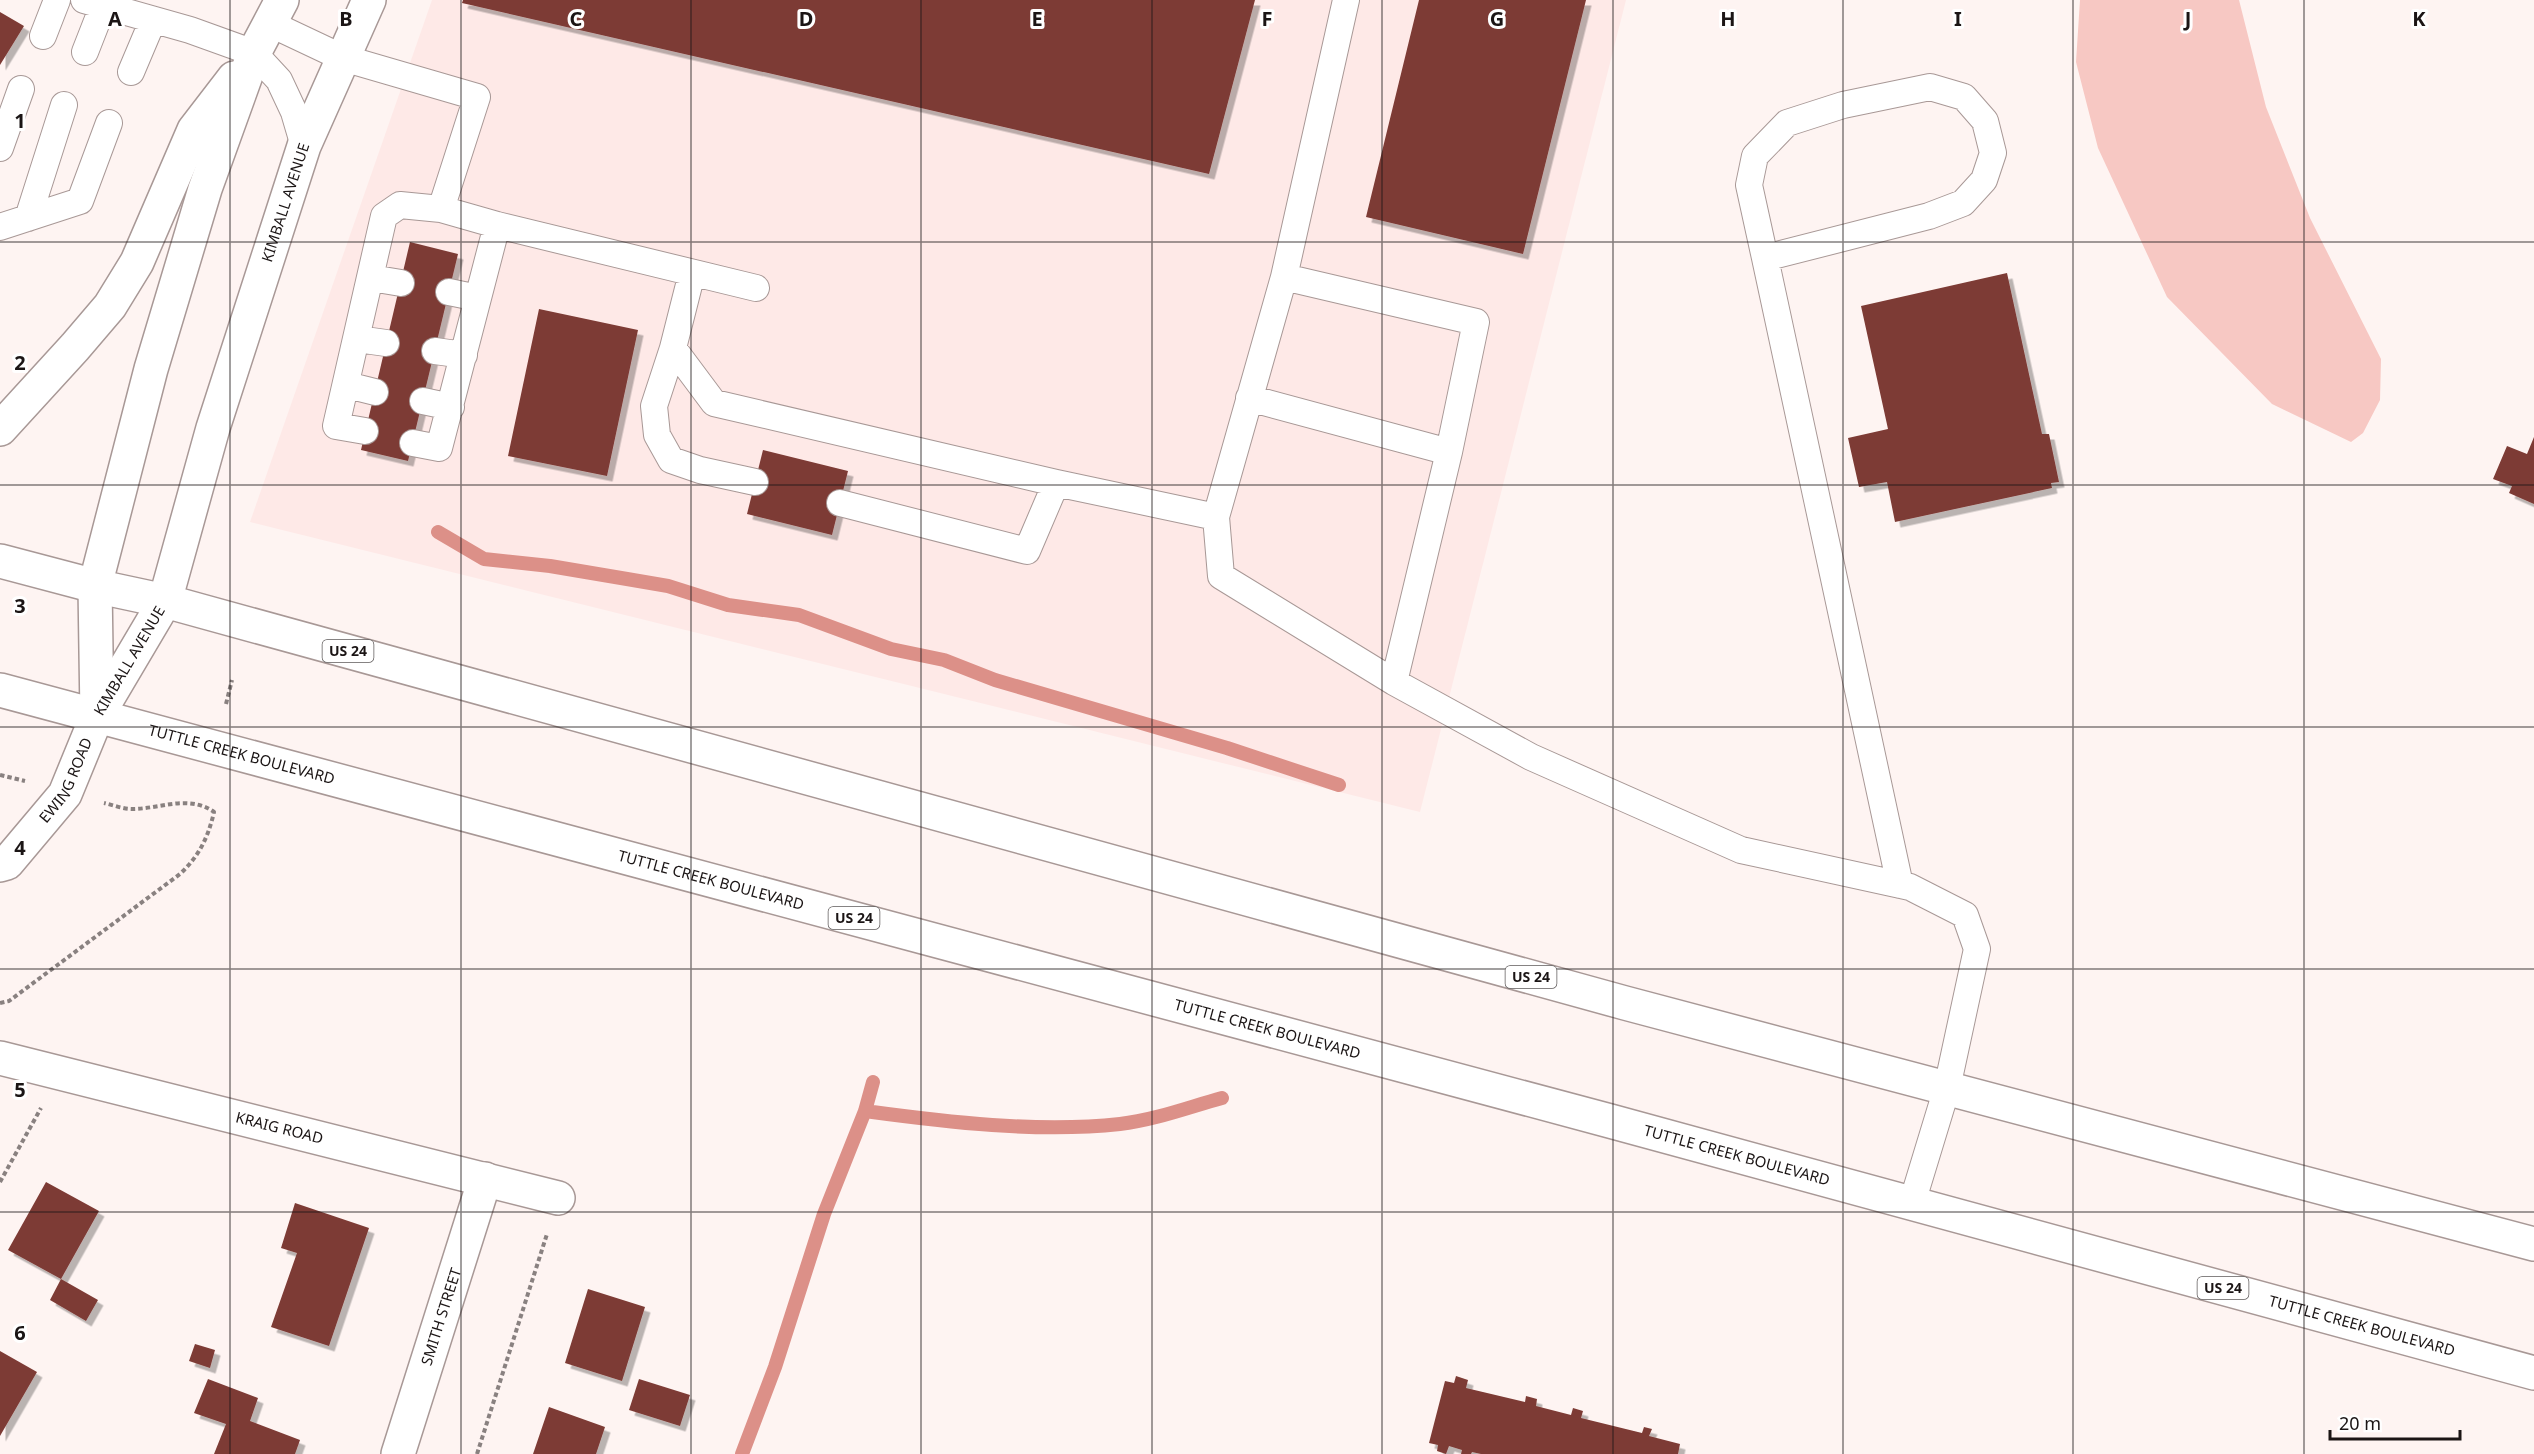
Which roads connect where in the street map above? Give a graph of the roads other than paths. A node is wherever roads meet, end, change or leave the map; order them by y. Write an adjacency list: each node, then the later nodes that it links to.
1 (57, 0): 7 (lane)
2 (369, 0): 10 (main road, KIMBALL AVENUE)
3 (1346, 0): 23 (lane)
4 (110, 4): 6 (lane); 8 (lane)
5 (276, 12): 9 (main road, KIMBALL AVENUE); 10 (lane)
6 (153, 20): 9 (lane); 11 (lane)
7 (43, 36)
8 (85, 52)
9 (254, 53): 15 (lane); 39 (main road); 48 (main road, KIMBALL AVENUE)
10 (343, 58): 15 (main road, KIMBALL AVENUE); 17 (lane)
11 (131, 72)
12 (21, 89): 16 (lane)
13 (64, 105): 18 (lane)
14 (109, 123): 18 (lane)
15 (304, 146): 49 (main road, KIMBALL AVENUE)
16 (0, 148)
17 (441, 209): 19 (lane); 24 (lane)
18 (28, 218): 20 (lane)
19 (497, 225): 22 (lane); 28 (lane)
20 (0, 227)
21 (1765, 258): 21 (lane); 54 (lane)
22 (692, 273): 26 (lane); 31 (lane)
23 (1284, 277): 36 (lane); 42 (lane)
24 (371, 278): 25 (lane); 29 (lane)
25 (401, 283)
26 (756, 288)
27 (449, 292): 28 (lane)
28 (478, 298): 33 (lane)
29 (357, 339): 30 (lane); 34 (lane)
30 (386, 343)
31 (673, 348): 43 (lane); 44 (lane)
32 (435, 351): 33 (lane)
33 (464, 355): 38 (lane)
34 (347, 385): 35 (lane); 40 (lane)
35 (375, 392)
36 (1250, 398): 42 (lane); 46 (lane)
37 (423, 401): 38 (lane)
38 (451, 408): 41 (lane)
39 (0, 429)
40 (365, 431)
41 (413, 442)
42 (1449, 452): 50 (lane)
43 (755, 482)
44 (1056, 483): 45 (lane); 46 (lane)
45 (840, 503)
46 (1216, 517): 50 (lane)
47 (0, 561): 48 (main road, US 24)
48 (95, 586): 49 (main road, US 24); 52 (main road, KIMBALL AVENUE)
49 (165, 601): 52 (main road, KIMBALL AVENUE); 56 (main road, US 24)
50 (1394, 682): 54 (lane)
51 (0, 690): 52 (main road, TUTTLE CREEK BOULEVARD / US 24)
52 (97, 716): 53 (main road, EWING ROAD); 59 (main road, TUTTLE CREEK BOULEVARD / US 24)
53 (0, 865)
54 (1900, 885): 56 (lane)
55 (0, 1058): 57 (main road, KRAIG ROAD)
56 (1947, 1088): 59 (lane); 60 (main road, US 24)
57 (485, 1179): 58 (main road, KRAIG ROAD); 62 (main road, SMITH STREET)
58 (558, 1198)
59 (1912, 1203): 61 (main road, TUTTLE CREEK BOULEVARD / US 24)
60 (2534, 1244)
61 (2534, 1373)
62 (398, 1454)

